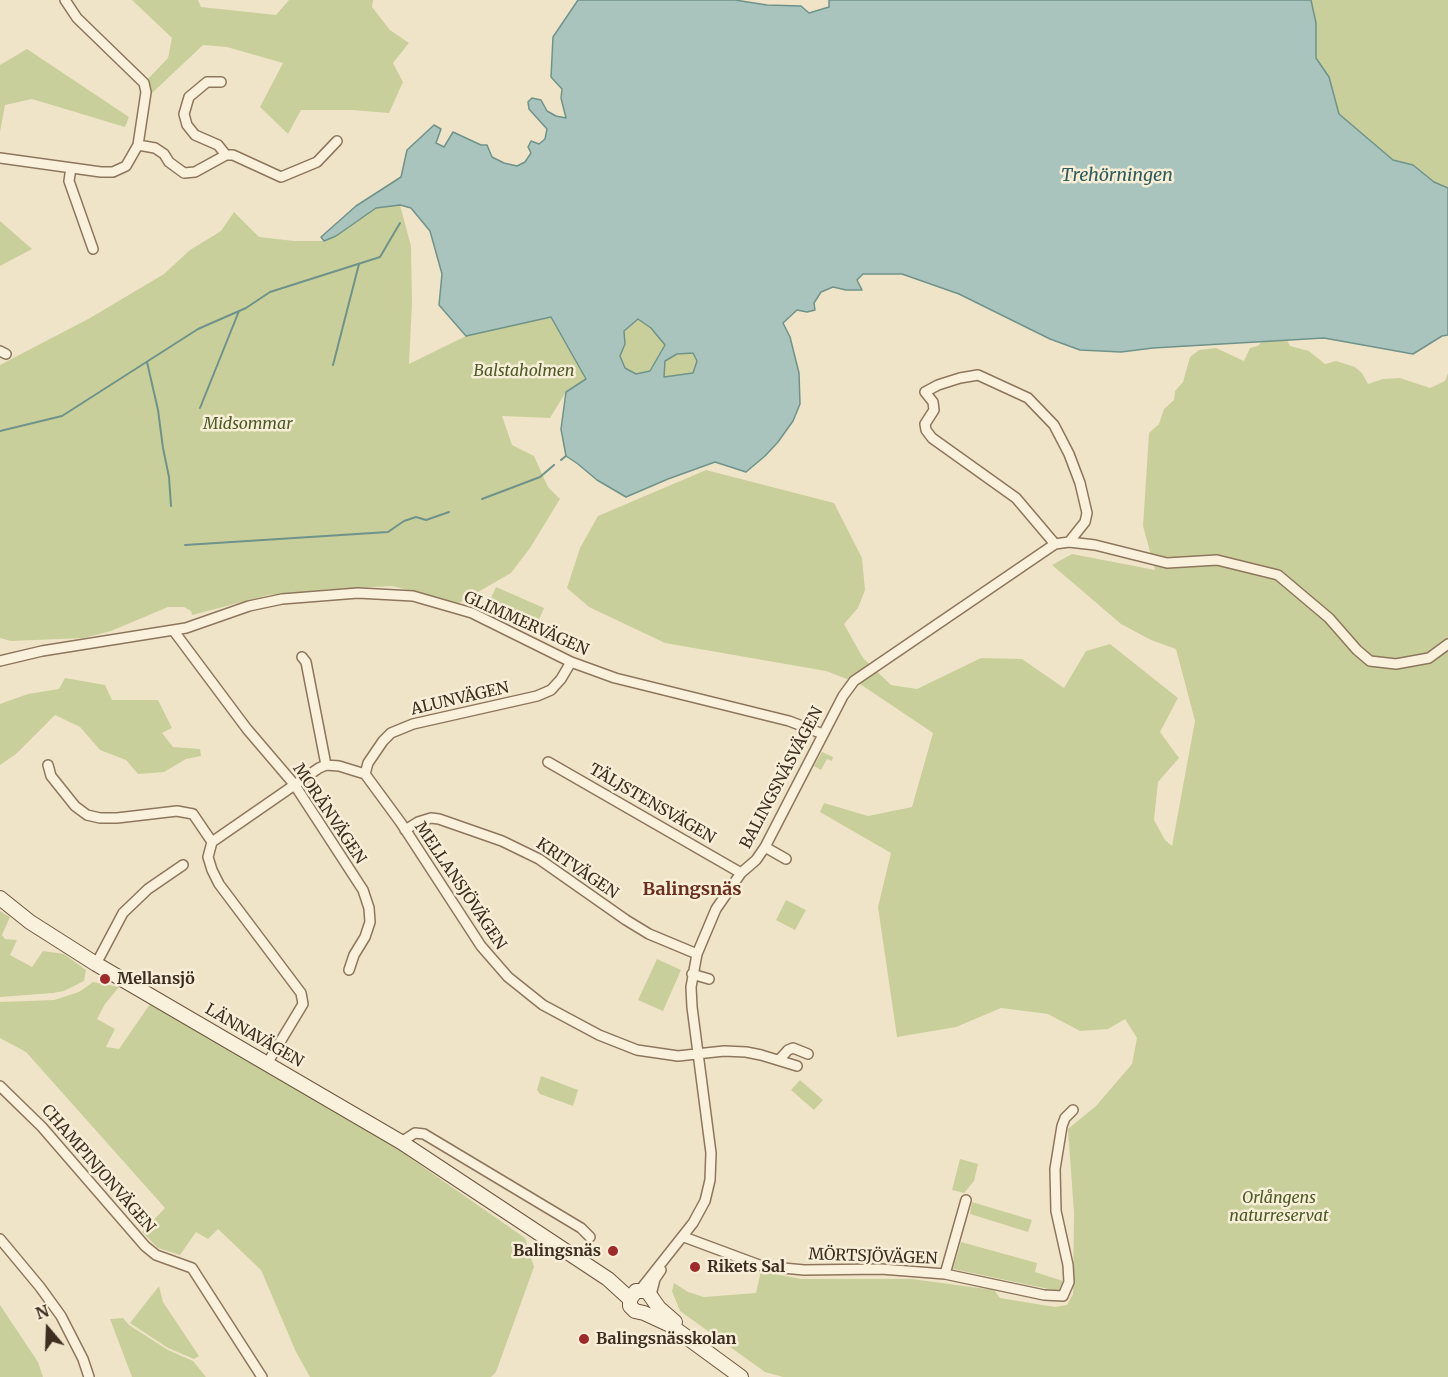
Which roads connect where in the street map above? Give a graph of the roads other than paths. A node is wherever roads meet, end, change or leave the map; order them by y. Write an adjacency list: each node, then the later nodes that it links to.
1 (65, 0): 4 (street)
2 (221, 82): 5 (street)
3 (337, 141): 5 (street)
4 (138, 145): 5 (street); 7 (street)
5 (226, 155)
6 (0, 158): 7 (street)
7 (71, 168): 8 (street)
8 (93, 249)
9 (1069, 542): 10 (street, BALINGSNÄSVÄGEN); 10 (street); 12 (street, BALINGSNÄSVÄGEN)
10 (1055, 544): 16 (street, BALINGSNÄSVÄGEN)
11 (173, 630): 14 (street, GLIMMERVÄGEN); 15 (street, GLIMMERVÄGEN); 21 (street, MORÄNVÄGEN)
12 (1448, 644)
13 (302, 657): 19 (street)
14 (0, 661)
15 (571, 662): 16 (street, GLIMMERVÄGEN); 20 (street, ALUNVÄGEN)
16 (823, 734): 24 (street, BALINGSNÄSVÄGEN)
17 (548, 762): 27 (street, TÄLJSTENSVÄGEN)
18 (48, 765): 23 (street)
19 (326, 765): 20 (street); 21 (street)
20 (365, 774): 22 (street, MELLANSJÖVÄGEN)
21 (294, 784): 23 (street); 31 (street, MORÄNVÄGEN)
22 (405, 830): 29 (street, KRITVÄGEN); 34 (street, MELLANSJÖVÄGEN)
23 (212, 842): 37 (street)
24 (765, 847): 25 (street); 27 (street, BALINGSNÄSVÄGEN)
25 (786, 859)
26 (183, 865): 30 (street)
27 (741, 873): 29 (street, BALINGSNÄSVÄGEN)
28 (0, 898): 30 (main road, LÄNNAVÄGEN)
29 (697, 954): 32 (street, BALINGSNÄSVÄGEN)
30 (96, 964): 37 (main road, LÄNNAVÄGEN)
31 (349, 970)
32 (692, 974): 33 (street); 34 (street, BALINGSNÄSVÄGEN)
33 (709, 979)
34 (699, 1054): 36 (street, MELLANSJÖVÄGEN); 44 (street, BALINGSNÄSVÄGEN)
35 (808, 1054): 36 (street)
36 (778, 1060): 38 (street, MELLANSJÖVÄGEN)
37 (268, 1062): 41 (main road, LÄNNAVÄGEN)
38 (797, 1066)
39 (0, 1086): 50 (street, CHAMPINJONVÄGEN)
40 (1073, 1110): 46 (street, MÖRTSJÖVÄGEN)
41 (401, 1142): 43 (street); 47 (main road, LÄNNAVÄGEN)
42 (966, 1200): 46 (street)
43 (590, 1237)
44 (684, 1237): 46 (street, MÖRTSJÖVÄGEN); 47 (street, BALINGSNÄSVÄGEN)
45 (0, 1239): 49 (street)
46 (945, 1274)
47 (642, 1295): 48 (main road); 48 (main road, LÄNNAVÄGEN); 52 (main road, LÄNNAVÄGEN)
48 (644, 1313): 51 (main road, LÄNNAVÄGEN)
49 (89, 1377)
50 (262, 1377)
51 (741, 1377)
52 (750, 1377)

